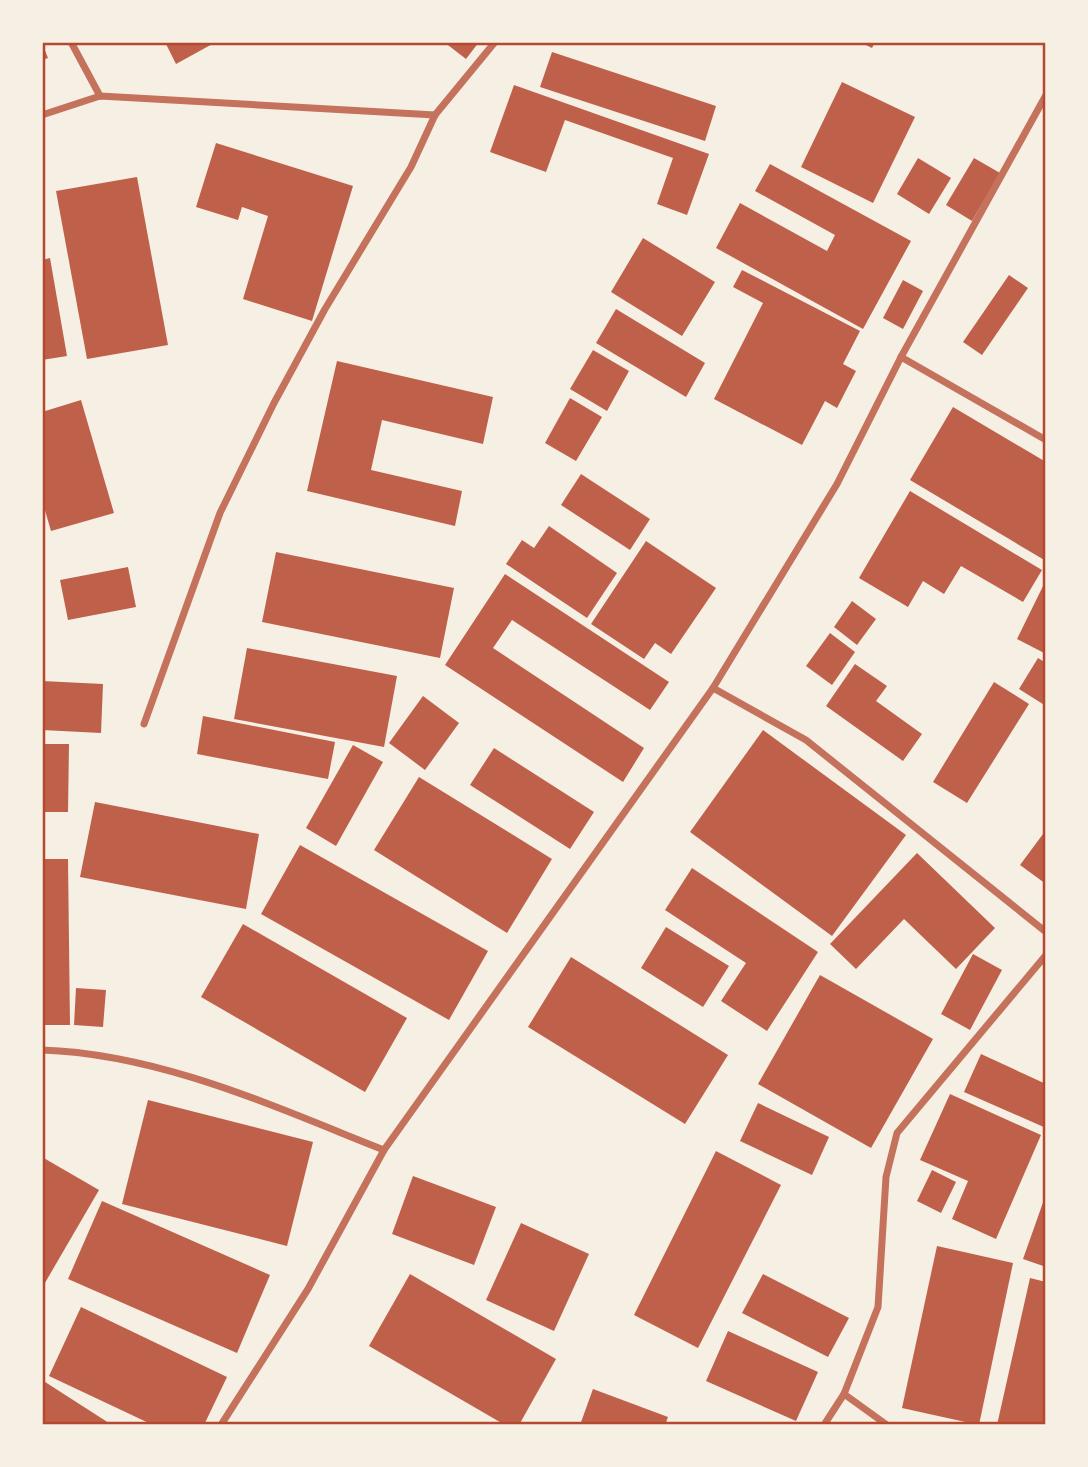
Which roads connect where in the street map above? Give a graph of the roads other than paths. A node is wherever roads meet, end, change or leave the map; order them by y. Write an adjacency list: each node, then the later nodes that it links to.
1 (71, 42): 4 (street)
2 (495, 42): 6 (street)
3 (1046, 95): 7 (street)
4 (100, 96): 5 (street); 6 (street)
5 (42, 115)
6 (435, 115): 10 (street)
7 (901, 357): 8 (street); 9 (street)
8 (1046, 440)
9 (713, 688): 11 (street); 14 (street)
10 (144, 724)
11 (1046, 932)
12 (1046, 955): 15 (street)
13 (42, 1050): 14 (street)
14 (384, 1150): 16 (street)
15 (844, 1394): 17 (street); 18 (street)
16 (221, 1425)
17 (824, 1425)
18 (887, 1425)

